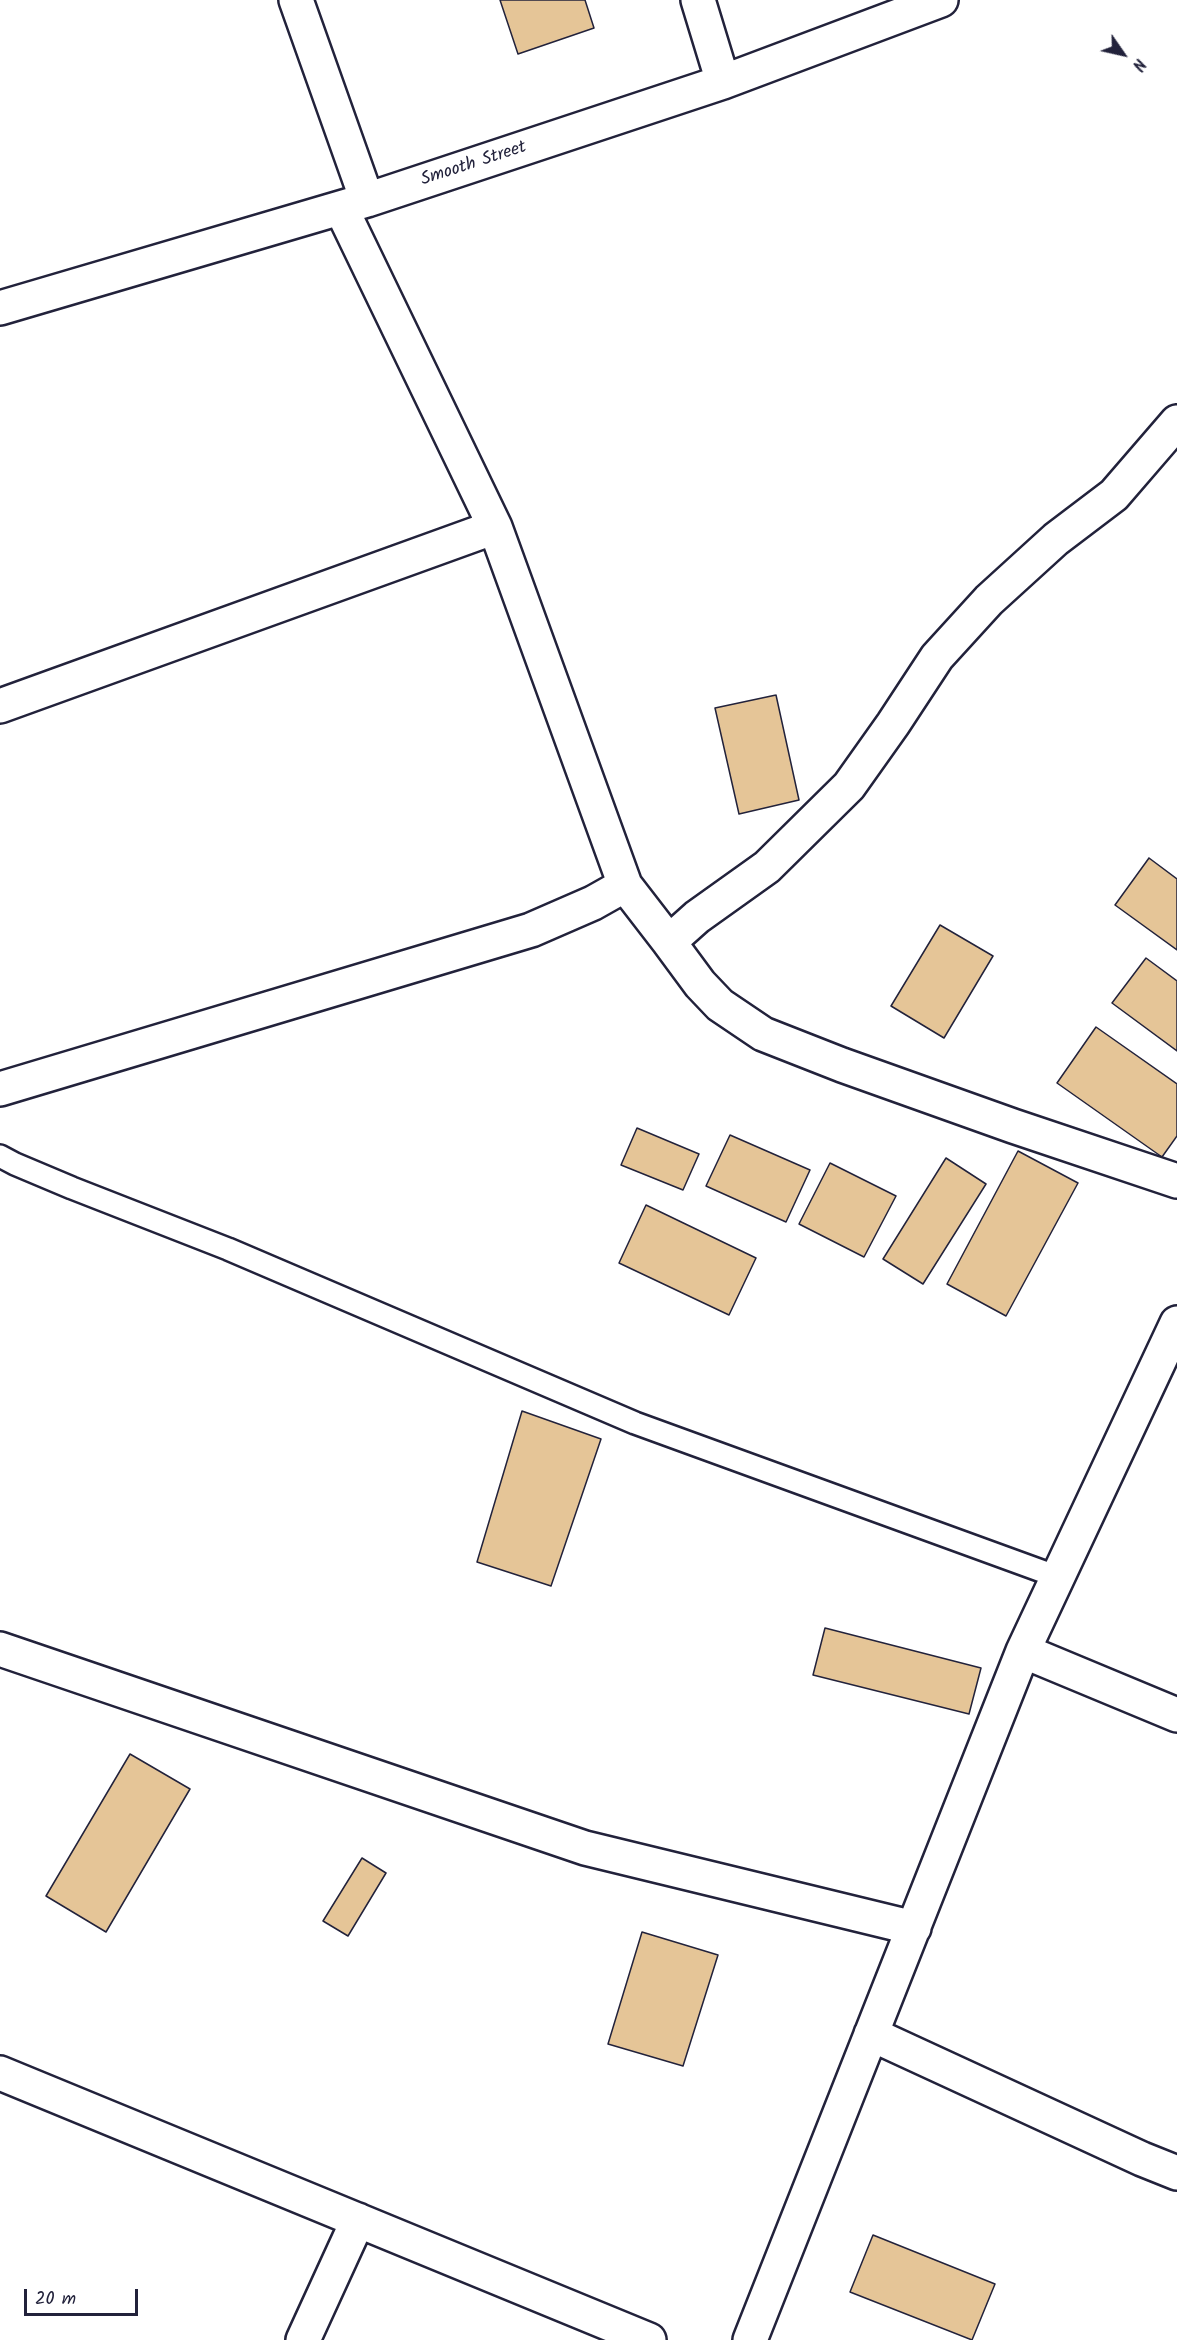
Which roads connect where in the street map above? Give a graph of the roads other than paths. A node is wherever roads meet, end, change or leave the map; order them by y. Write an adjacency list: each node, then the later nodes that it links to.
1 (296, 0): 5 (street)
2 (698, 0): 4 (street)
3 (942, 0): 4 (street, Smooth Street)
4 (723, 82): 5 (street, Smooth Street)
5 (354, 204): 6 (street, Smooth Street); 8 (street)
6 (0, 308)
7 (1177, 422): 11 (street)
8 (495, 528): 9 (street); 10 (street)
9 (0, 706)
10 (625, 885): 11 (street); 12 (street)
11 (669, 942): 14 (street)
12 (0, 1089)
13 (0, 1156): 16 (lane)
14 (1177, 1181)
15 (1177, 1323): 16 (street)
16 (1058, 1577): 18 (street)
17 (0, 1649): 20 (street)
18 (1023, 1651): 19 (street); 20 (street)
19 (1177, 1715)
20 (914, 1928): 21 (street)
21 (871, 2034): 23 (street); 27 (street)
22 (0, 2073): 24 (street)
23 (1177, 2173)
24 (358, 2220): 25 (street); 26 (street)
25 (303, 2340)
26 (649, 2340)
27 (750, 2340)

